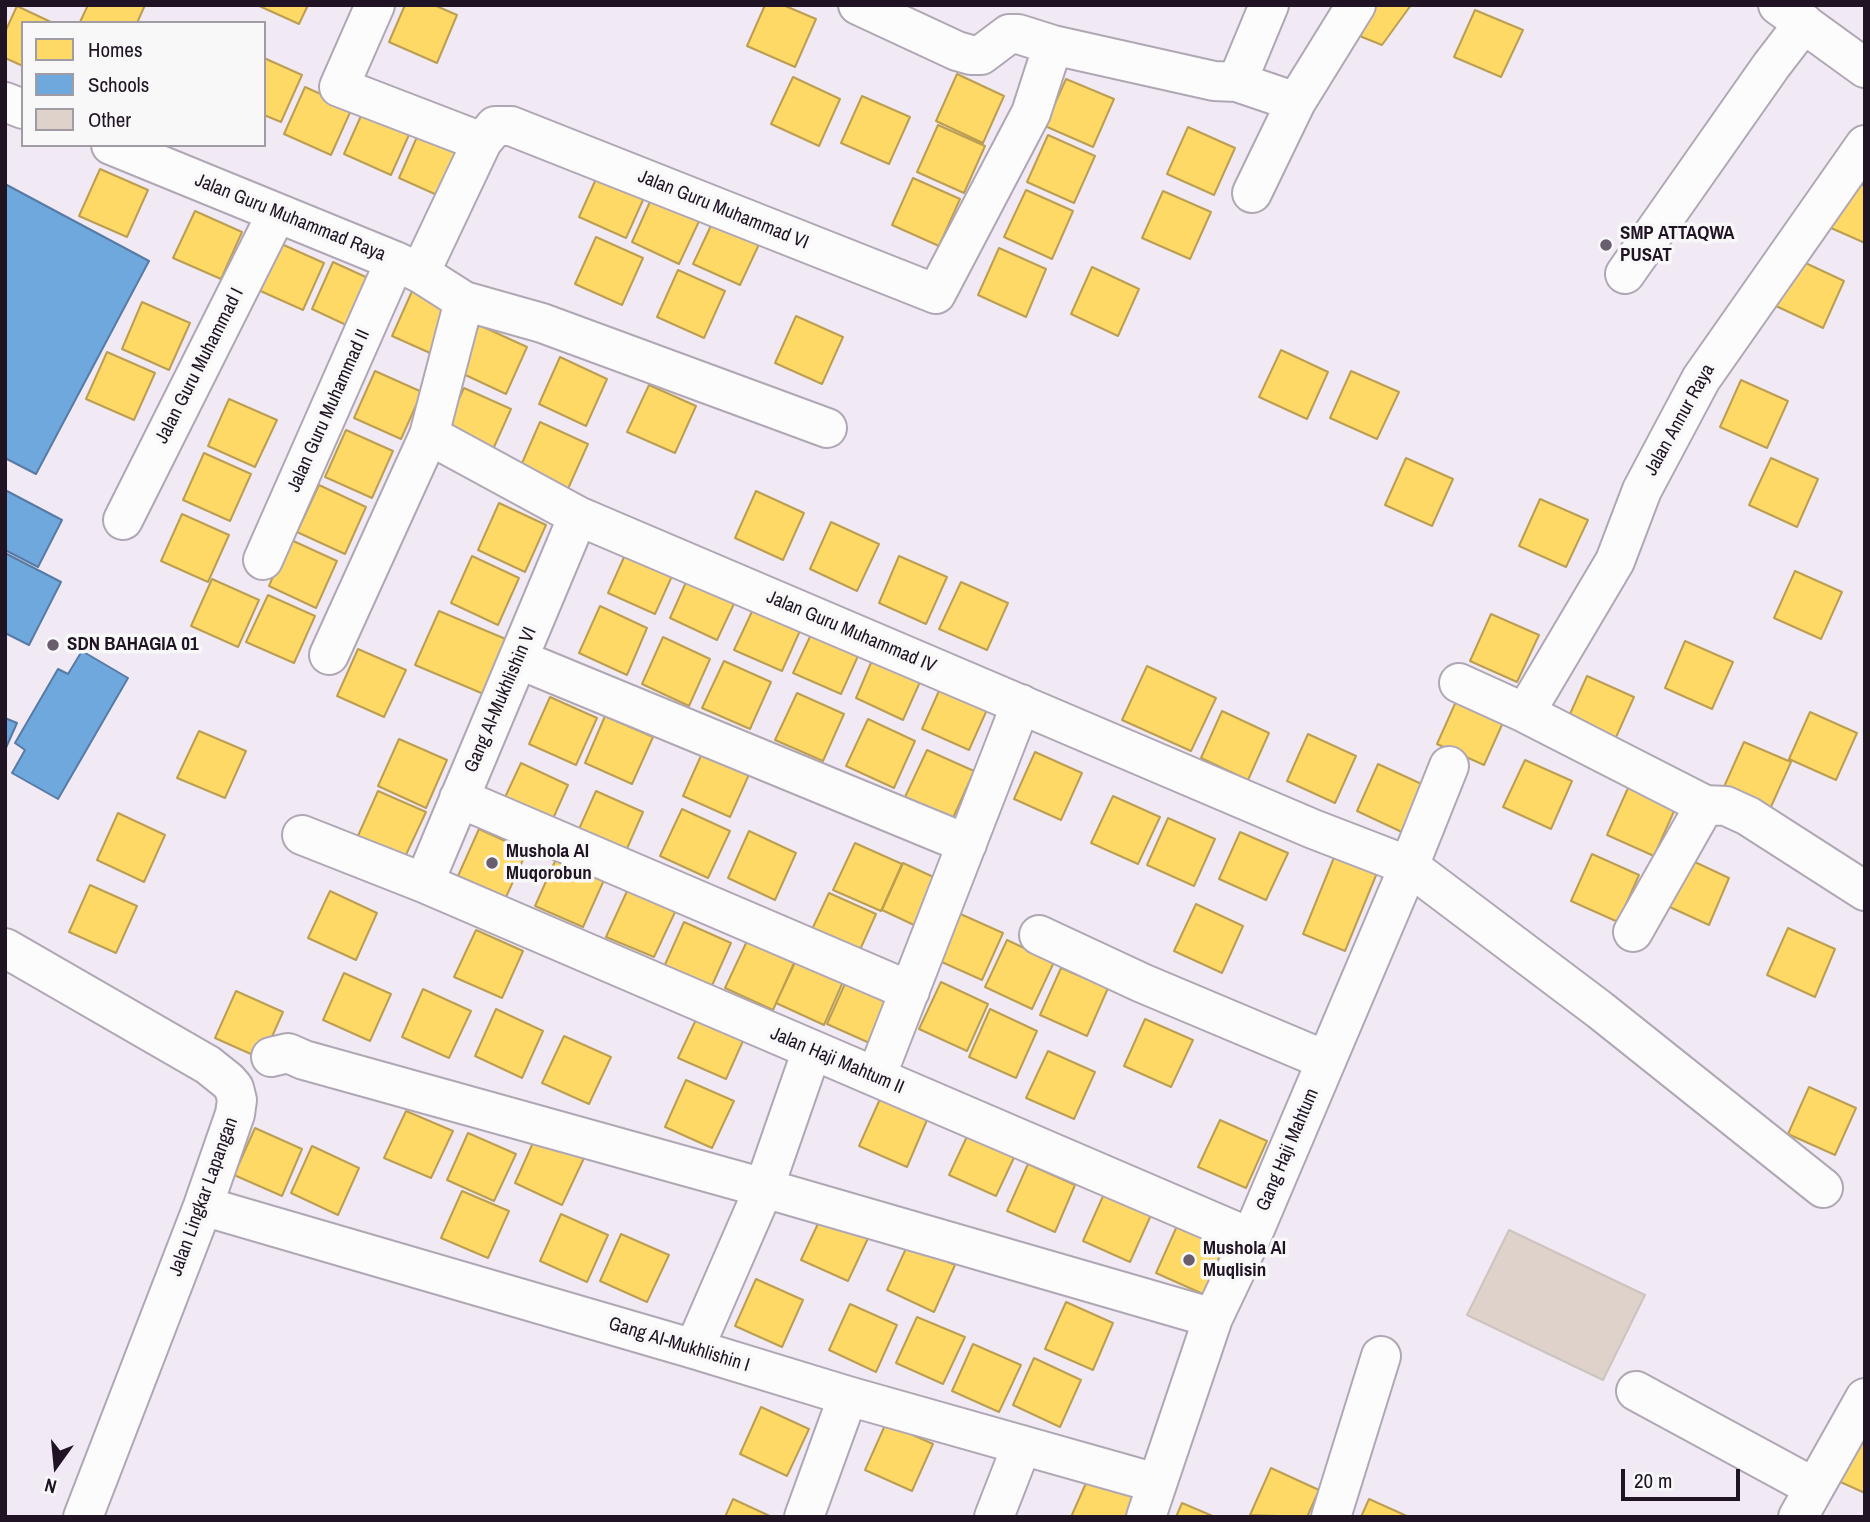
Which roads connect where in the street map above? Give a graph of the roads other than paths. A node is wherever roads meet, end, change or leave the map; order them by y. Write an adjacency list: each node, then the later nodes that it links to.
1 (375, 5): 11 (street, Jalan Guru Muhammad VI)
2 (858, 5): 6 (street)
3 (1269, 5): 9 (street)
4 (1356, 5): 10 (street)
5 (1791, 14): 8 (street); 17 (street)
6 (1014, 20): 7 (street)
7 (1053, 45): 9 (street); 11 (street, Jalan Guru Muhammad VI)
8 (1865, 68)
9 (1237, 82): 10 (street)
10 (1296, 102): 14 (street)
11 (496, 134): 16 (street, Jalan Guru Muhammad II)
12 (1865, 145): 28 (street, Jalan Annur Raya)
13 (116, 147): 15 (street, Jalan Guru Muhammad Raya)
14 (1252, 193)
15 (277, 213): 16 (street, Jalan Guru Muhammad Raya); 22 (street, Jalan Guru Muhammad I)
16 (408, 267): 18 (street, Jalan Guru Muhammad Raya); 23 (street, Jalan Guru Muhammad II)
17 (1625, 274)
18 (464, 301): 19 (street, Jalan Guru Muhammad Raya); 20 (street)
19 (827, 428)
20 (429, 435): 21 (street, Jalan Guru Muhammad IV); 24 (street)
21 (578, 516): 25 (street, Gang Al-Mukhlishin VI); 27 (street, Jalan Guru Muhammad IV)
22 (123, 520)
23 (263, 560)
24 (329, 654)
25 (519, 659): 30 (street, Gang Al-Mukhlishin VI); 33 (street)
26 (1459, 683): 28 (street)
27 (1021, 704): 33 (street); 34 (street, Jalan Guru Muhammad IV)
28 (1525, 713): 31 (street)
29 (1449, 766): 34 (street, Gang Haji Mahtum)
30 (459, 798): 35 (street, Gang Al-Mukhlishin VI); 40 (street)
31 (1705, 806): 36 (street); 37 (street)
32 (302, 835): 35 (street, Jalan Haji Mahtum II)
33 (967, 844): 40 (street)
34 (1409, 866): 43 (street, Gang Haji Mahtum); 46 (street, Jalan Guru Muhammad IV)
35 (424, 884): 41 (street, Jalan Haji Mahtum II)
36 (1865, 891)
37 (1633, 932)
38 (1039, 936): 43 (street)
39 (5, 948): 47 (street, Jalan Lingkar Lapangan)
40 (910, 991): 44 (street)
41 (812, 1050): 44 (street, Jalan Haji Mahtum II); 45 (street)
42 (271, 1057): 45 (street)
43 (1325, 1060): 48 (street, Gang Haji Mahtum)
44 (876, 1077): 48 (street, Jalan Haji Mahtum II)
45 (764, 1188): 49 (street); 50 (street)
46 (1823, 1188)
47 (203, 1206): 50 (street, Gang AI-Mukhlishin I); 58 (street, Jalan Lingkar Lapangan)
48 (1251, 1238): 49 (street, Gang Haji Mahtum)
49 (1213, 1318): 56 (street, Gang Haji Mahtum)
50 (694, 1349): 53 (street, Gang AI-Mukhlishin I)
51 (1381, 1356): 61 (street)
52 (1636, 1391): 57 (street)
53 (848, 1396): 55 (street, Gang AI-Mukhlishin I); 59 (street)
54 (1865, 1398): 57 (street)
55 (1022, 1445): 56 (street, Gang AI-Mukhlishin I); 60 (street)
56 (1151, 1500)
57 (1805, 1502)
58 (83, 1517)
59 (804, 1517)
60 (994, 1517)
61 (1331, 1517)

